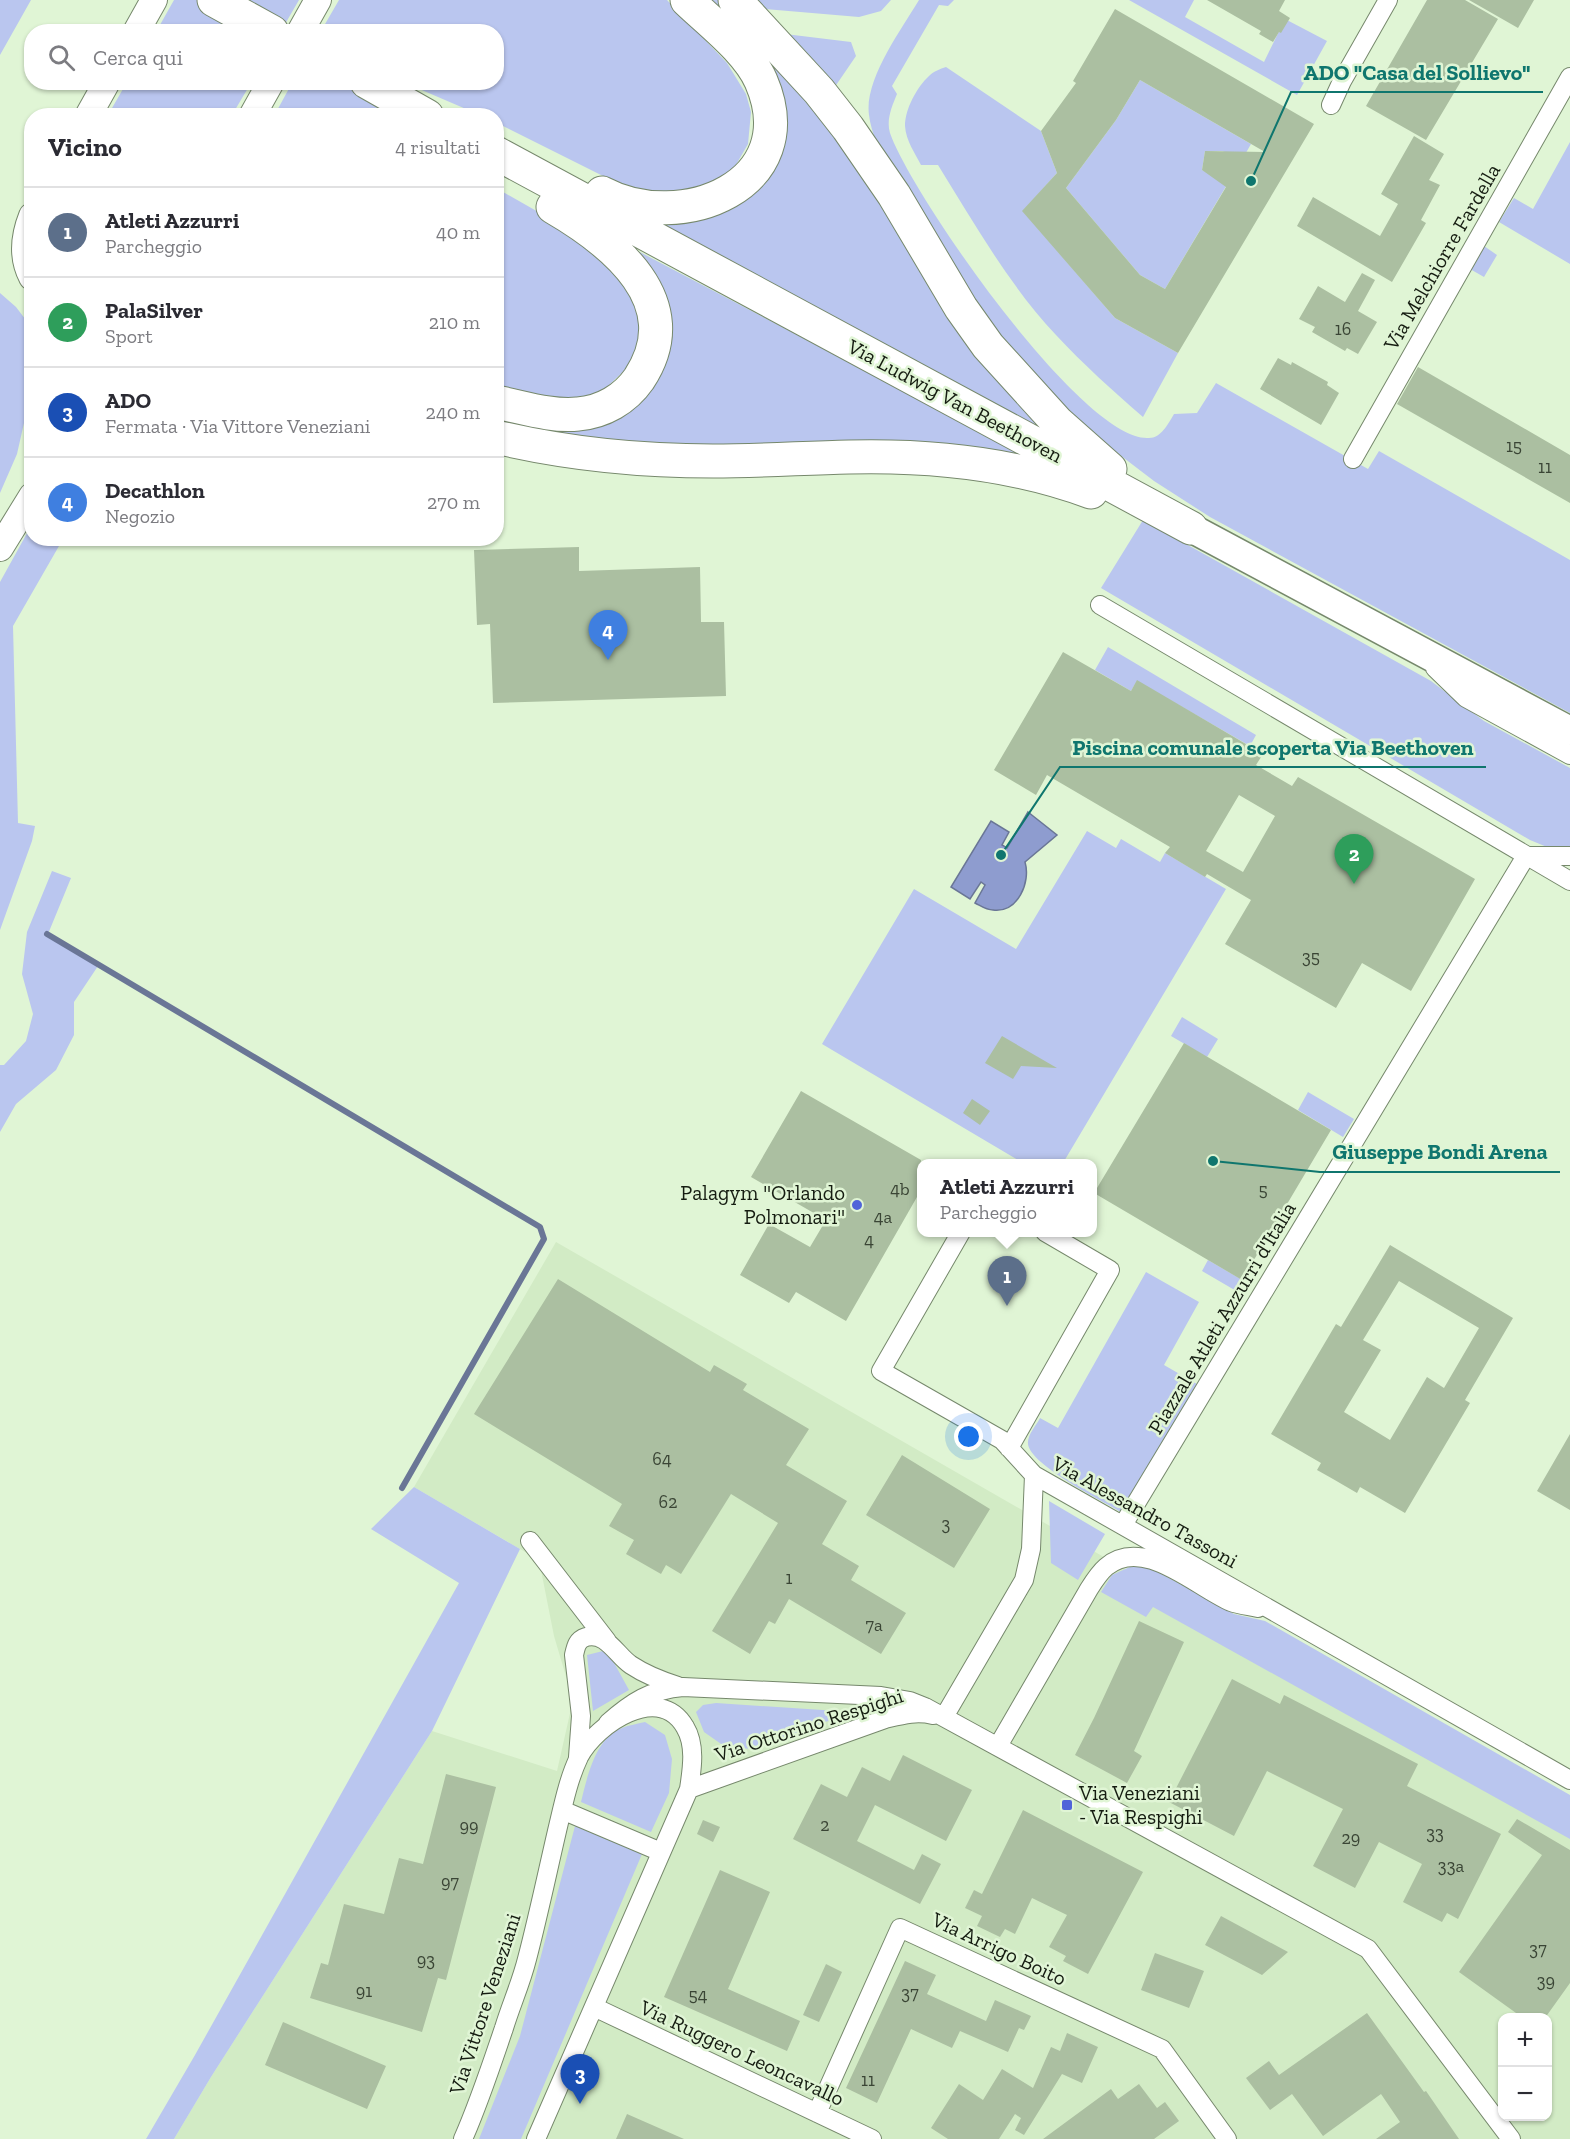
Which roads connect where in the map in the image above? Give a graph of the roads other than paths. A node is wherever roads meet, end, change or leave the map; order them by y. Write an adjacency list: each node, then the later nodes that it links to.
1 (154, 0): 7 (main road)
2 (214, 0): 8 (highway)
3 (318, 0): 9 (main road)
4 (687, 0): 18 (highway)
5 (735, 0): 25 (highway)
6 (1388, 0): 14 (street)
7 (140, 24)
8 (258, 24)
9 (304, 24)
10 (1570, 77): 23 (street, Via Melchiorre Fardella)
11 (103, 90): 15 (main road)
12 (267, 90): 16 (main road)
13 (381, 90): 17 (highway)
14 (1331, 105)
15 (92, 108)
16 (256, 108)
17 (414, 108)
18 (504, 145)
19 (504, 157): 25 (highway, Via Ludwig Van Beethoven)
20 (504, 176): 21 (highway)
21 (504, 403)
22 (504, 439): 25 (highway)
23 (1353, 459)
24 (24, 507): 26 (main road)
25 (1191, 528): 28 (main road, Via Ludwig Van Beethoven)
26 (0, 548)
27 (1100, 605): 31 (street)
28 (1415, 648): 29 (main road, Via Ludwig Van Beethoven); 30 (street, Via Ludwig Van Beethoven)
29 (1570, 731)
30 (1570, 755)
31 (1526, 856): 32 (street); 33 (street); 38 (street, Piazzale Atleti Azzurri d'Italia)
32 (1570, 856)
33 (1570, 881)
34 (959, 1237): 36 (street)
35 (1052, 1237): 36 (street)
36 (1009, 1448): 37 (street)
37 (1034, 1475): 38 (street, Via Alessandro Tassoni); 43 (street, Via Alessandro Tassoni)
38 (1123, 1525): 40 (street, Via Alessandro Tassoni)
39 (530, 1541): 41 (street, Via Ottorino Respighi)
40 (1274, 1611): 45 (street, Via Alessandro Tassoni); 47 (street, Via Alessandro Tassoni)
41 (607, 1641): 42 (street, Via Ottorino Respighi); 46 (street)
42 (682, 1687): 43 (street, Via Ottorino Respighi); 44 (street, Via Ottorino Respighi)
43 (944, 1717): 45 (street, Via Ottorino Respighi); 48 (street, Via Ottorino Respighi)
44 (608, 1723): 46 (street, Via Vittore Veneziani); 48 (street, Via Vittore Veneziani)
45 (998, 1746): 57 (street, Via Ottorino Respighi)
46 (578, 1759): 49 (street, Via Vittore Veneziani)
47 (1570, 1780)
48 (689, 1789): 50 (street, Via Vittore Veneziani)
49 (562, 1810): 50 (street); 53 (street, Via Vittore Veneziani)
50 (661, 1852): 51 (street, Via Vittore Veneziani)
51 (594, 2007): 52 (street, Via Ruggero Leoncavallo); 54 (street, Via Vittore Veneziani)
52 (817, 2113): 55 (street, Via Ruggero Leoncavallo); 56 (street, Via Arrigo Boito)
53 (463, 2139)
54 (536, 2139)
55 (872, 2139)
56 (1227, 2139)
57 (1511, 2139)

